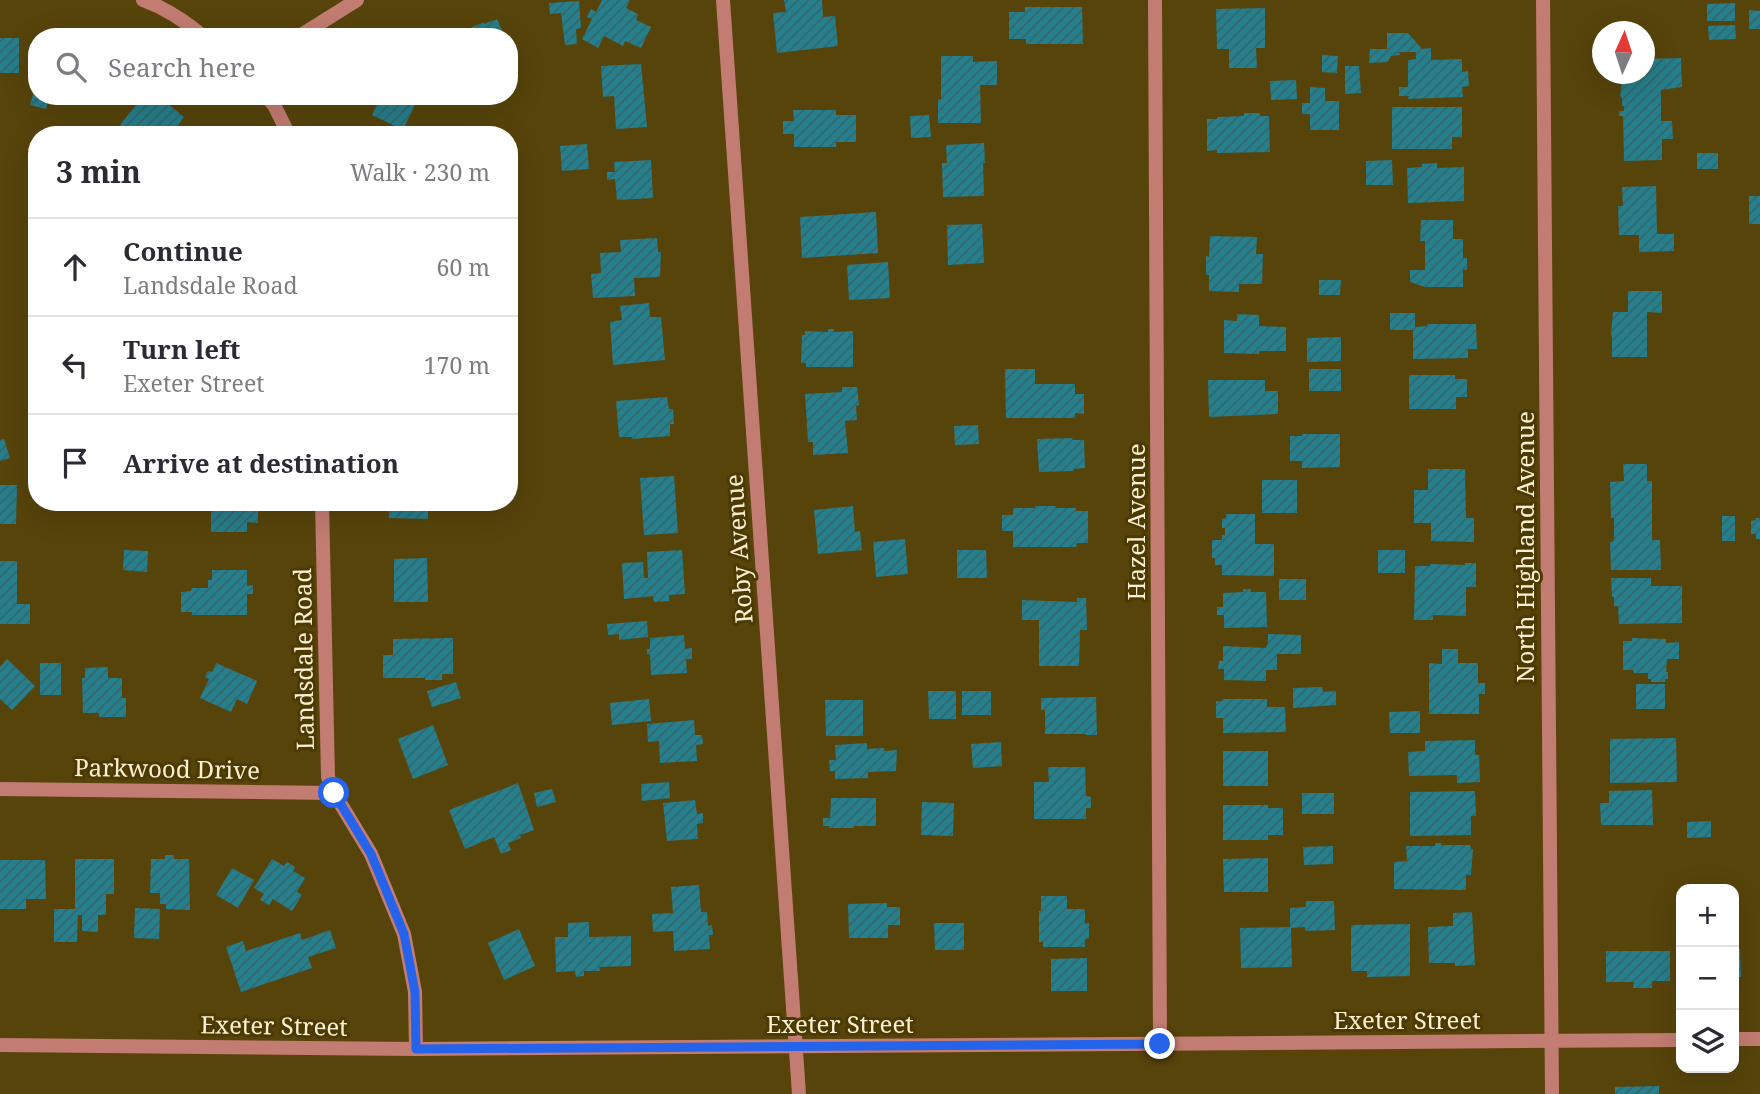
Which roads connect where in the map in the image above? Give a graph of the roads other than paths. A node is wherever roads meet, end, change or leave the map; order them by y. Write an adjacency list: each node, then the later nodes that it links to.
1 (143, 0): 6 (street)
2 (357, 0): 7 (street)
3 (723, 0): 19 (street, Roby Avenue)
4 (1155, 0): 17 (street, Hazel Avenue)
5 (1542, 0): 16 (street, North Highland Avenue)
6 (193, 28)
7 (312, 28)
8 (274, 105): 9 (street)
9 (284, 126)
10 (322, 511): 12 (street, Landsdale Road)
11 (0, 789): 12 (street, Parkwood Drive)
12 (334, 793): 20 (street, Landsdale Road)
13 (1739, 1039): 14 (street)
14 (1760, 1039)
15 (1676, 1040): 16 (street, Exeter Street)
16 (1551, 1041): 17 (street, Exeter Street); 22 (street, North Highland Avenue)
17 (1160, 1044): 19 (street, Exeter Street)
18 (0, 1045): 20 (street, Exeter Street)
19 (795, 1046): 20 (street, Exeter Street); 21 (street, Roby Avenue)
20 (416, 1049)
21 (799, 1094)
22 (1552, 1094)

